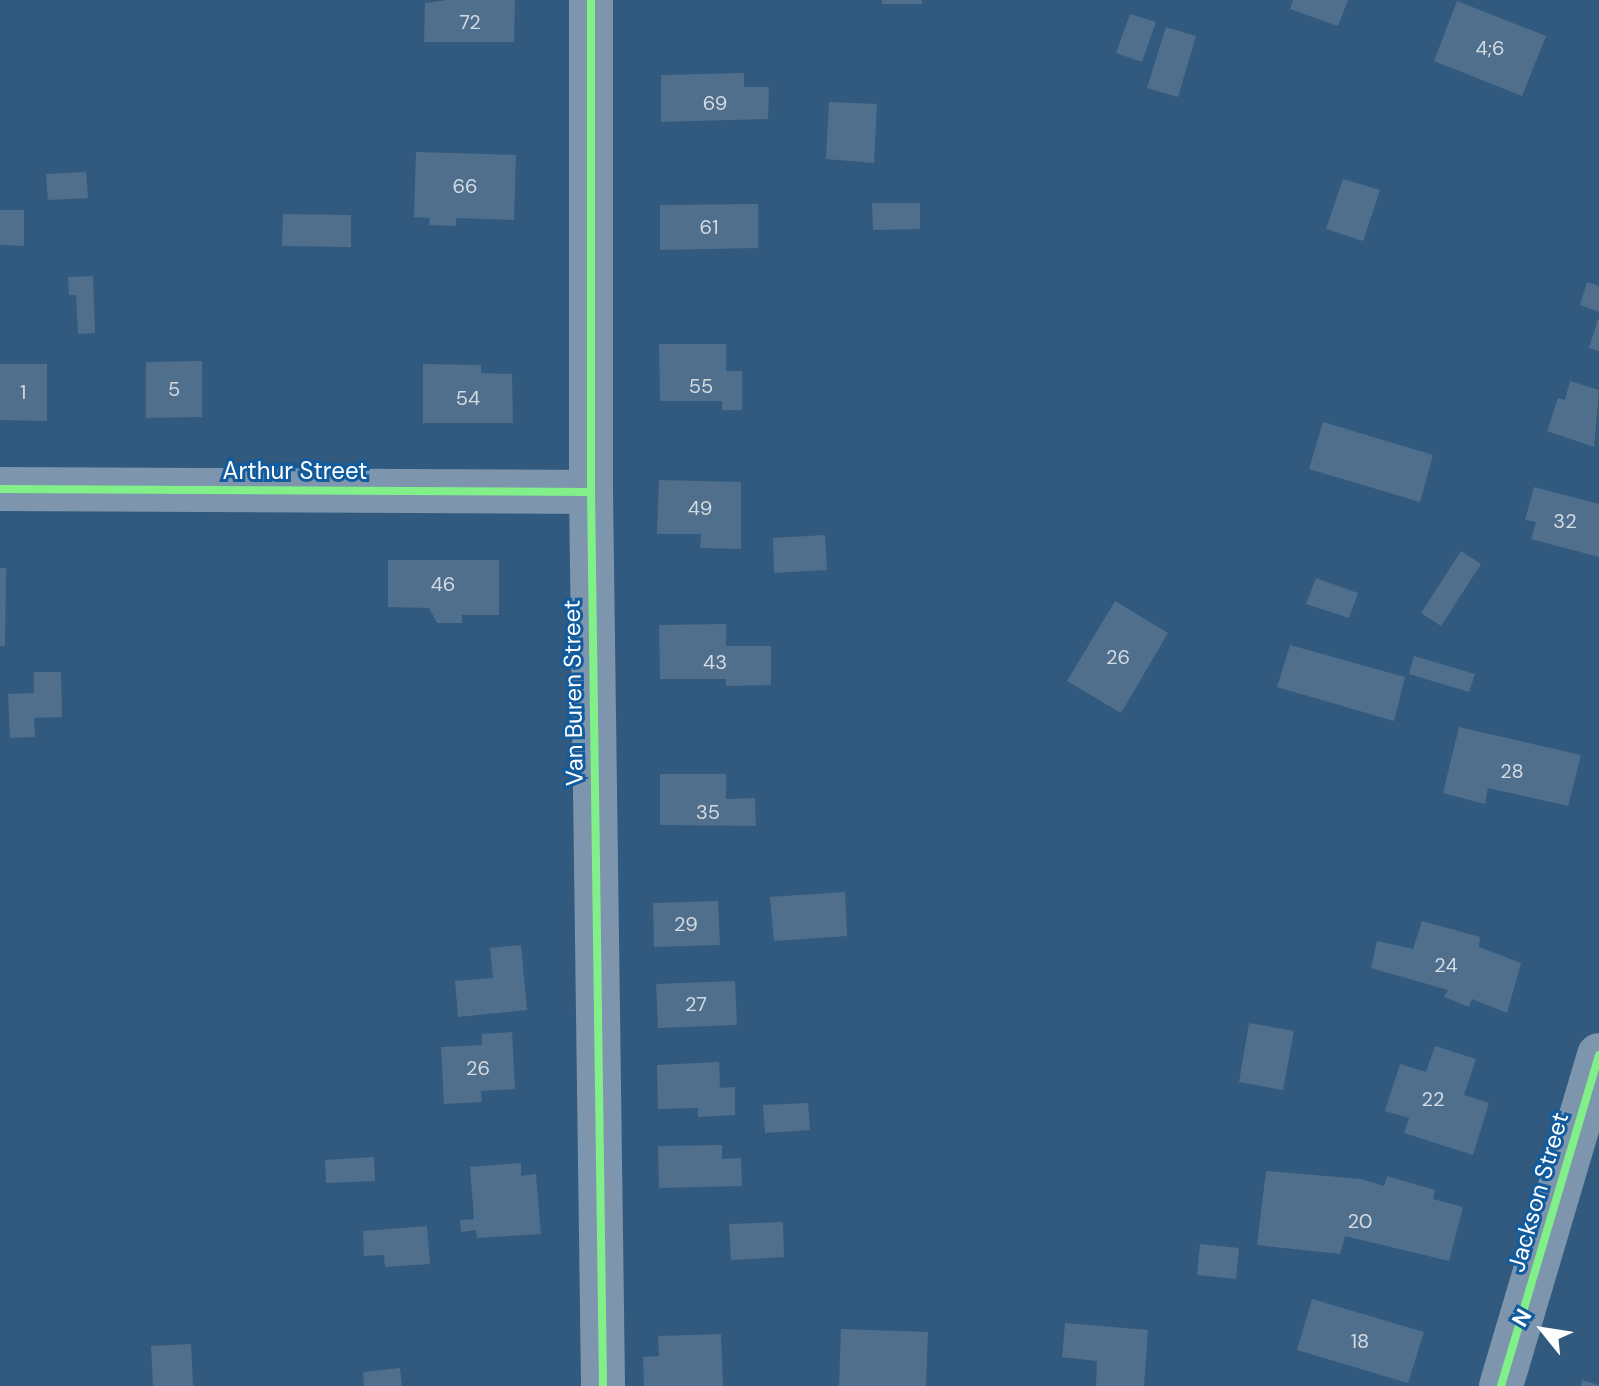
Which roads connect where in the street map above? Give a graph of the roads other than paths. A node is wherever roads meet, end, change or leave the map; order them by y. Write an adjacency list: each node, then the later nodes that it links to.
1 (591, 0): 3 (street, Van Buren Street)
2 (0, 489): 3 (street, Arthur Street)
3 (591, 492): 5 (street, Van Buren Street)
4 (1599, 1055): 6 (street, Jackson Street)
5 (603, 1386)
6 (1501, 1386)

